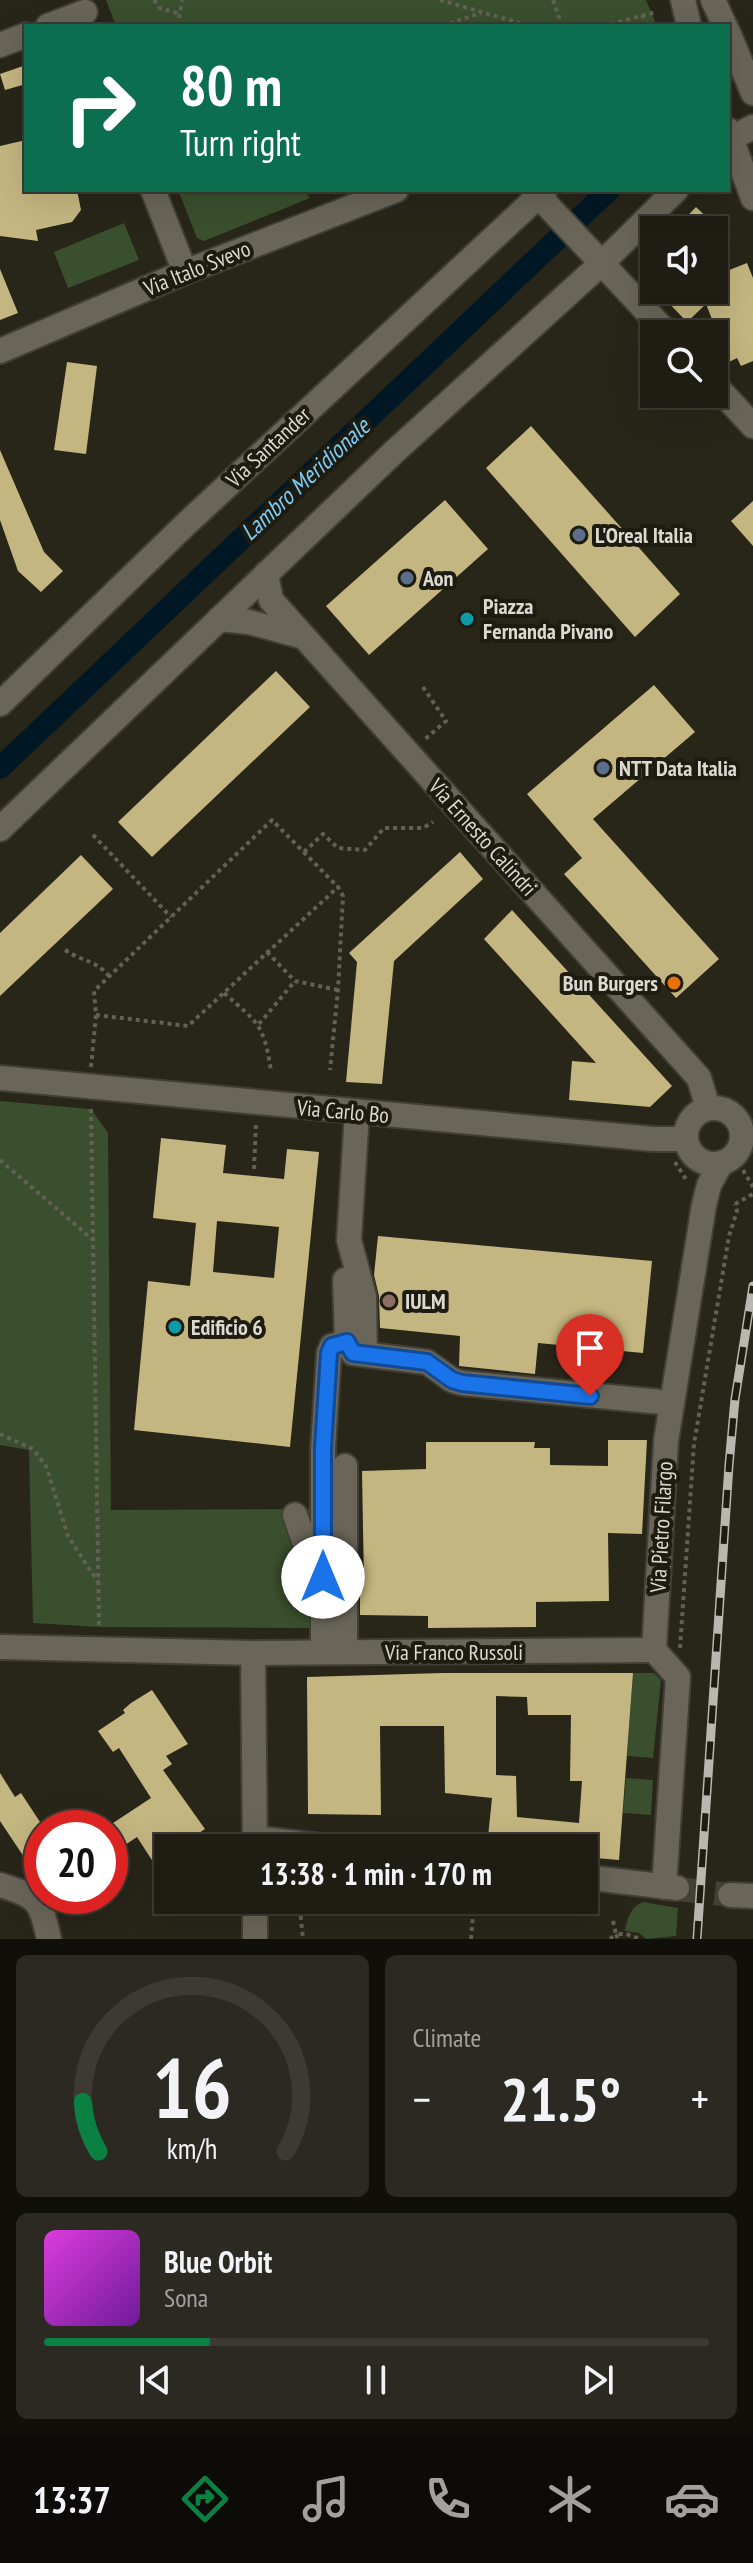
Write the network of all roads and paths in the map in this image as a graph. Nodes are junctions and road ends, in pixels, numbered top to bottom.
1 (154, 0) edge
2 (182, 0) edge
3 (440, 0) edge
4 (553, 0) edge
5 (683, 0) edge
6 (713, 0) edge
7 (483, 12) junction
8 (656, 12) dead end
9 (86, 13) edge
10 (180, 14) junction
11 (642, 15) junction
12 (54, 24) edge
13 (178, 24) edge
14 (448, 24) edge
15 (523, 24) edge
16 (561, 24) edge
17 (610, 24) edge
18 (647, 24) edge
19 (689, 24) edge
20 (728, 24) edge
21 (733, 33) edge
22 (24, 36) edge
23 (0, 45) edge
24 (753, 93) edge
25 (735, 133) edge
26 (154, 192) edge
27 (391, 192) edge
28 (674, 192) edge
29 (542, 195) edge
30 (753, 198) edge
31 (595, 256) junction
32 (185, 272) junction
33 (655, 320) edge
34 (0, 351) edge
35 (728, 399) edge
36 (753, 426) edge
37 (266, 574) junction
38 (219, 619) junction
39 (304, 637) junction
40 (423, 687) dead end
41 (0, 704) edge
42 (424, 740) dead end
43 (433, 822) dead end
44 (0, 829) edge
45 (93, 835) dead end
46 (304, 853) junction
47 (338, 887) junction
48 (171, 917) junction
49 (65, 950) dead end
50 (267, 952) junction
51 (109, 976) junction
52 (295, 981) junction
53 (338, 990) junction
54 (224, 993) junction
55 (96, 1015) junction
56 (259, 1024) junction
57 (91, 1062) dead end
58 (330, 1070) dead end
59 (271, 1071) dead end
60 (0, 1078) edge
61 (708, 1108) junction
62 (91, 1109) dead end
63 (357, 1112) junction
64 (256, 1121) dead end
65 (686, 1139) junction
66 (0, 1160) edge
67 (732, 1167) junction
68 (254, 1169) dead end
69 (753, 1187) edge
70 (753, 1194) edge
71 (92, 1240) junction
72 (345, 1280) dead end
73 (356, 1348) junction
74 (672, 1403) junction
75 (0, 1434) edge
76 (345, 1466) dead end
77 (295, 1515) dead end
78 (323, 1577) junction
79 (99, 1584) junction
80 (99, 1631) dead end
81 (0, 1647) edge
82 (654, 1650) junction
83 (334, 1652) junction
84 (253, 1653) junction
85 (678, 1677) junction
86 (255, 1834) edge
87 (598, 1879) edge
88 (0, 1885) edge
89 (255, 1914) edge
90 (300, 1914) edge
91 (473, 1914) edge
92 (613, 1921) dead end
93 (617, 1937) edge
94 (49, 1939) edge
95 (255, 1939) edge
96 (303, 1939) edge
97 (471, 1939) edge
98 (610, 1939) edge
99 (640, 1939) edge

1 - 10 path
2 - 10 path
3 - 7 path
4 - 16 path
5 - 19 street
6 - 20 street
7 - 14 path
7 - 15 path
8 - 11 path
9 - 12 street
10 - 13 path
11 - 17 path
11 - 18 path
21 - 24 street
22 - 23 street
25 - 30 street
26 - 32 street
27 - 32 street, Via Italo Svevo
28 - 31 street
29 - 31 street, Via Santander
29 - 41 street, Via Santander
31 - 33 street, Via Santander
31 - 37 street
32 - 34 street, Via Italo Svevo
35 - 36 street
37 - 38 street
37 - 39 street, Via Ernesto Calindri
38 - 39 street
38 - 44 street
39 - 61 street, Via Ernesto Calindri
40 - 42 path
43 - 46 path
45 - 48 path
46 - 47 path
46 - 48 path
47 - 50 path
47 - 53 path
48 - 51 path
49 - 51 path
50 - 52 path
50 - 54 path
51 - 55 path
52 - 53 path
52 - 56 path
53 - 58 path
54 - 55 path
54 - 56 path
55 - 57 path
56 - 59 path
60 - 63 street, Via Carlo Bo
61 - 65 street
61 - 67 street
62 - 71 path
63 - 65 street, Via Carlo Bo
63 - 73 street
64 - 68 path
65 - 67 street
66 - 71 path
67 - 69 path
67 - 74 street, Via Pietro Filargo
70 - 85 path
71 - 79 path
72 - 73 street
73 - 74 street
73 - 78 street
74 - 82 street, Via Pietro Filargo
75 - 79 path
76 - 83 street
77 - 78 street
78 - 83 street
79 - 80 path
81 - 84 street, Via Franco Russoli
82 - 83 street, Via Franco Russoli
82 - 85 street
83 - 84 street, Via Franco Russoli
84 - 86 street
85 - 87 street
88 - 94 street
89 - 95 street
90 - 96 path
91 - 97 path
92 - 93 path
93 - 98 path
93 - 99 path

